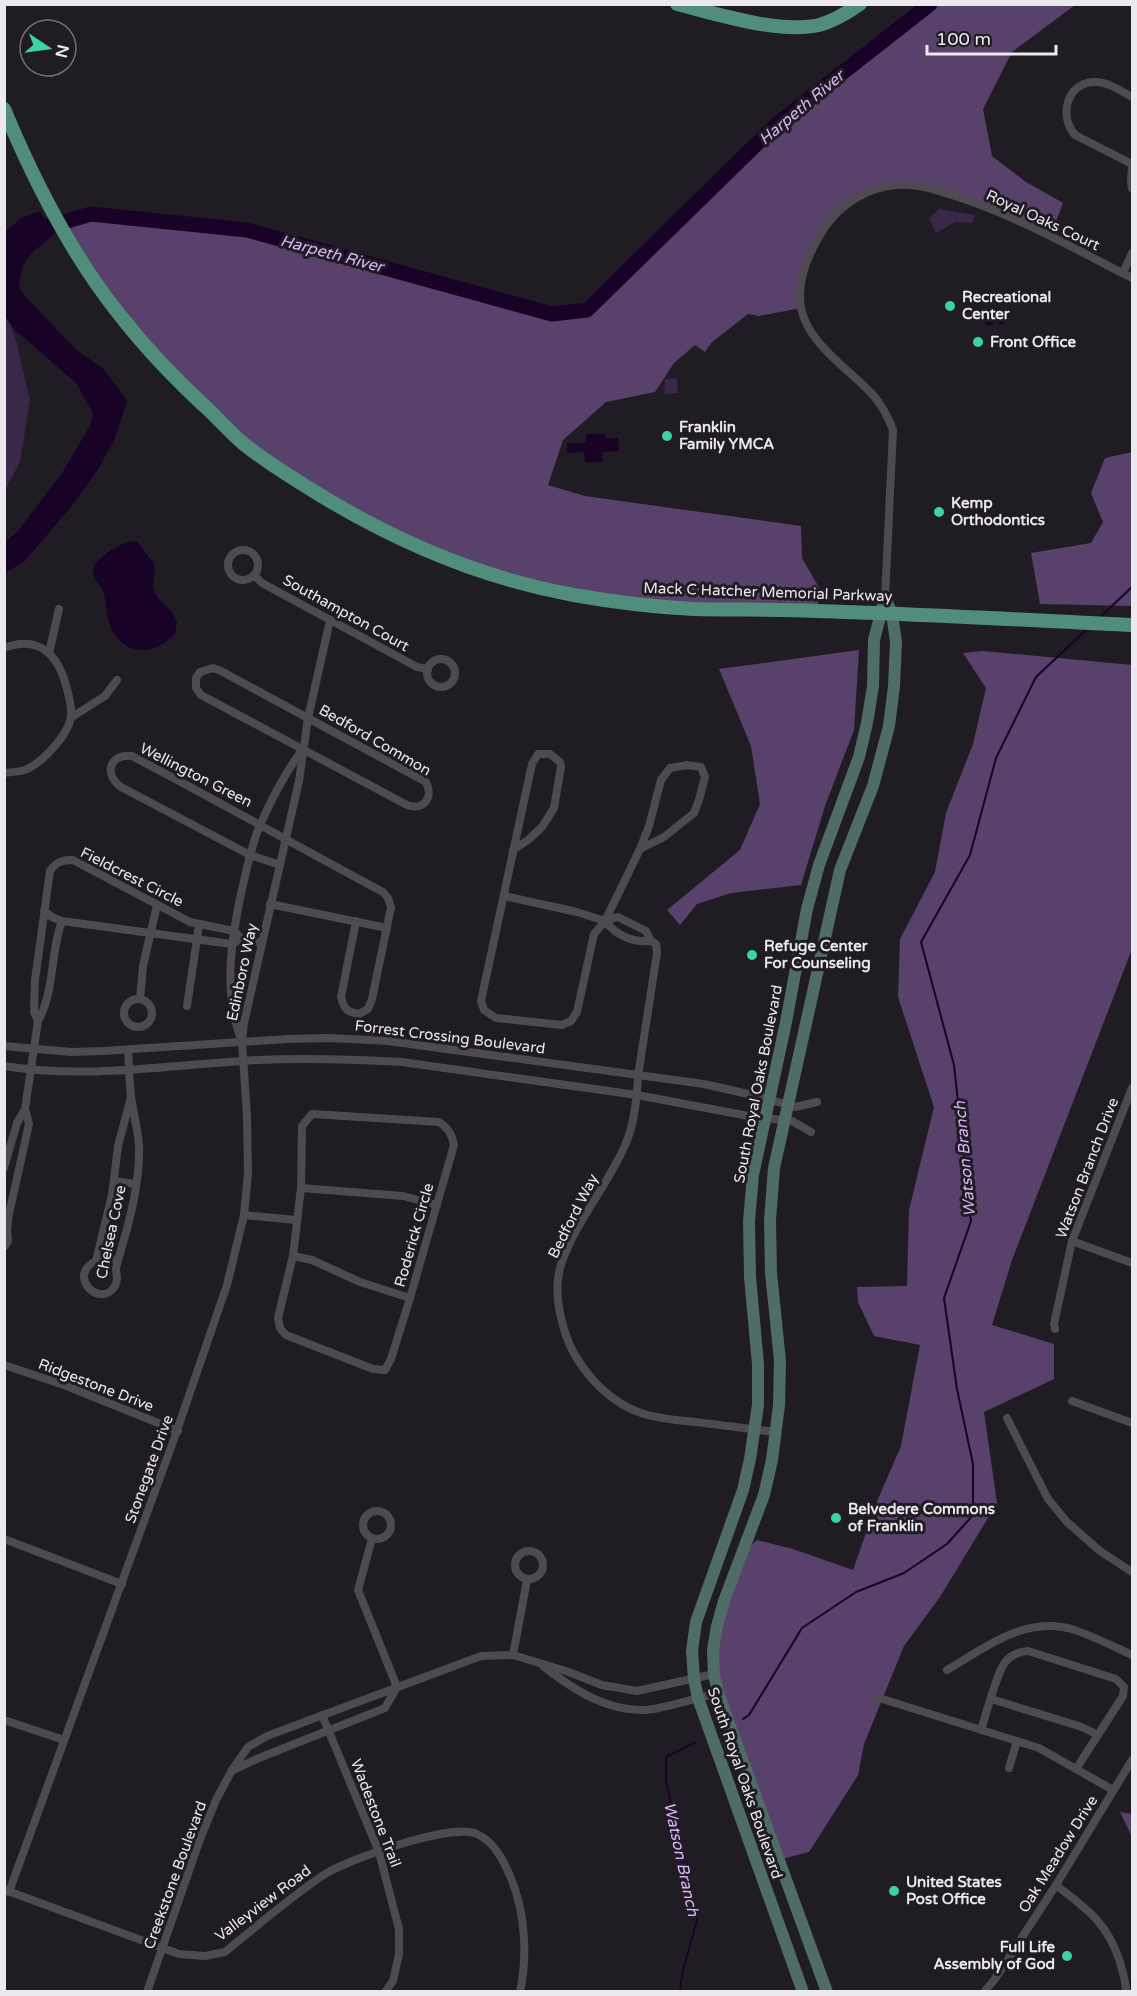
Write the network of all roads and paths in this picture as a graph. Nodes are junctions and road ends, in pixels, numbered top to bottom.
1 (677, 4) edge
2 (860, 4) edge
3 (1132, 97) edge
4 (4, 109) edge
5 (1132, 165) edge
6 (1132, 188) edge
7 (1132, 253) edge
8 (1123, 273) junction
9 (1132, 278) edge
10 (254, 575) dead end
11 (885, 598) joint
12 (59, 609) dead end
13 (886, 614) junction
14 (330, 620) junction
15 (1132, 625) edge
16 (4, 648) edge
17 (49, 653) junction
18 (428, 669) dead end
19 (117, 680) dead end
20 (72, 717) junction
21 (308, 718) junction
22 (302, 750) junction
23 (4, 773) edge
24 (260, 824) junction
25 (286, 840) junction
26 (640, 849) junction
27 (513, 850) junction
28 (250, 855) junction
29 (280, 865) junction
30 (504, 896) junction
31 (270, 904) junction
32 (157, 905) junction
33 (44, 910) junction
34 (62, 921) junction
35 (356, 921) junction
36 (605, 921) junction
37 (199, 925) junction
38 (387, 928) junction
39 (234, 931) junction
40 (150, 934) junction
41 (242, 939) junction
42 (197, 940) junction
43 (651, 941) junction
44 (261, 943) junction
45 (232, 944) junction
46 (140, 999) dead end
47 (187, 1006) dead end
48 (38, 1021) junction
49 (242, 1041) junction
50 (4, 1046) edge
51 (34, 1049) junction
52 (128, 1050) junction
53 (244, 1061) junction
54 (4, 1066) edge
55 (31, 1069) junction
56 (130, 1070) junction
57 (638, 1076) junction
58 (1132, 1088) edge
59 (637, 1095) junction
60 (131, 1097) junction
61 (769, 1099) junction
62 (817, 1102) dead end
63 (788, 1105) junction
64 (25, 1109) junction
65 (765, 1119) junction
66 (784, 1120) junction
67 (811, 1132) dead end
68 (4, 1168) edge
69 (114, 1181) junction
70 (135, 1184) junction
71 (301, 1188) junction
72 (437, 1205) junction
73 (244, 1215) junction
74 (296, 1220) junction
75 (6, 1222) edge
76 (1072, 1241) junction
77 (4, 1247) edge
78 (98, 1256) junction
79 (293, 1256) junction
80 (118, 1261) junction
81 (1132, 1263) edge
82 (410, 1298) junction
83 (1055, 1329) dead end
84 (4, 1365) edge
85 (1072, 1401) dead end
86 (1007, 1418) dead end
87 (1132, 1423) edge
88 (755, 1429) junction
89 (177, 1431) junction
90 (776, 1432) junction
91 (4, 1539) edge
92 (372, 1539) dead end
93 (1132, 1572) edge
94 (527, 1580) dead end
95 (122, 1584) junction
96 (513, 1655) junction
97 (1132, 1655) edge
98 (538, 1662) junction
99 (947, 1670) dead end
100 (714, 1674) junction
101 (694, 1679) junction
102 (397, 1687) junction
103 (718, 1693) junction
104 (698, 1698) junction
105 (876, 1698) dead end
106 (991, 1699) junction
107 (322, 1715) junction
108 (4, 1720) edge
109 (328, 1729) junction
110 (981, 1730) junction
111 (1098, 1735) junction
112 (64, 1740) junction
113 (1017, 1741) junction
114 (1132, 1760) edge
115 (1009, 1768) dead end
116 (1076, 1769) junction
117 (232, 1770) junction
118 (1113, 1790) junction
119 (379, 1852) junction
120 (1056, 1886) junction
121 (7, 1891) edge
122 (163, 1948) junction
123 (147, 1992) edge
124 (385, 1992) edge
125 (520, 1992) edge
126 (803, 1992) edge
127 (826, 1992) edge
128 (984, 1992) edge
129 (1126, 1992) edge

1 - 2 main road
3 - 5 street
4 - 13 main road, Mack C Hatcher Memorial Parkway
5 - 6 street
7 - 8 street
8 - 9 street, Royal Oaks Court
8 - 11 street, Royal Oaks Court
10 - 14 street, Southampton Court
11 - 13 main road, South Royal Oaks Boulevard
12 - 17 street
13 - 15 main road, Mack C Hatcher Memorial Parkway
13 - 61 main road, South Royal Oaks Boulevard
13 - 63 main road, South Royal Oaks Boulevard
14 - 18 street, Southampton Court
14 - 21 street, Edinboro Way
16 - 17 street
17 - 20 street
19 - 20 street
20 - 23 street
21 - 22 street, Edinboro Way
21 - 22 street, Bedford Common
21 - 22 street, Bedford Common
22 - 24 street, Edinboro Way
22 - 25 street, Edinboro Way
24 - 25 street, Wellington Green
24 - 28 street, Edinboro Way
24 - 28 street, Wellington Green
25 - 29 street, Edinboro Way
25 - 38 street, Wellington Green
26 - 26 street
26 - 36 street
27 - 27 street
27 - 30 street
28 - 29 street, Wellington Green
28 - 39 street, Edinboro Way
29 - 31 street, Edinboro Way
30 - 36 street
30 - 36 street
31 - 35 street
31 - 44 street, Edinboro Way
32 - 33 street, Fieldcrest Circle
32 - 37 street, Fieldcrest Circle
32 - 40 street
33 - 34 street
33 - 48 street, Fieldcrest Circle
34 - 40 street
34 - 48 street, Fieldcrest Circle
35 - 38 street
35 - 38 street, Wellington Green
36 - 43 street
36 - 43 street
37 - 39 street, Fieldcrest Circle
37 - 42 street
39 - 41 street
39 - 45 street, Edinboro Way
40 - 42 street
40 - 46 street
41 - 44 street
41 - 45 street
42 - 45 street
42 - 47 street
43 - 57 street, Bedford Way
44 - 49 street, Edinboro Way
45 - 49 street, Edinboro Way
48 - 51 street, Fieldcrest Circle
49 - 52 street, Forrest Crossing Boulevard
49 - 53 street, Stonegate Drive
49 - 57 street, Forrest Crossing Boulevard
50 - 51 street, Forrest Crossing Boulevard
51 - 52 street, Forrest Crossing Boulevard
51 - 55 street, Fieldcrest Circle
52 - 56 street, Chelsea Cove
53 - 56 street, Forrest Crossing Boulevard
53 - 59 street, Forrest Crossing Boulevard
53 - 73 street, Stonegate Drive
54 - 55 street, Forrest Crossing Boulevard
55 - 56 street, Forrest Crossing Boulevard
55 - 64 street, Fieldcrest Circle
56 - 60 street, Chelsea Cove
57 - 59 street, Bedford Way
57 - 61 street, Forrest Crossing Boulevard
58 - 76 street, Watson Branch Drive
59 - 65 street, Forrest Crossing Boulevard
59 - 88 street, Bedford Way
60 - 69 street, Chelsea Cove
60 - 70 street, Chelsea Cove
61 - 63 street, Forrest Crossing Boulevard
61 - 65 main road, South Royal Oaks Boulevard
62 - 63 street, Forrest Crossing Boulevard
63 - 66 main road, South Royal Oaks Boulevard
64 - 68 street
64 - 75 street
65 - 66 street, Forrest Crossing Boulevard
65 - 88 main road, South Royal Oaks Boulevard
66 - 67 street, Forrest Crossing Boulevard
66 - 90 main road, South Royal Oaks Boulevard
69 - 70 street
69 - 78 street, Chelsea Cove
70 - 80 street, Chelsea Cove
71 - 72 street
71 - 72 street, Roderick Circle
71 - 74 street, Roderick Circle
72 - 82 street, Roderick Circle
73 - 74 street
73 - 89 street, Stonegate Drive
74 - 79 street, Roderick Circle
75 - 77 street
76 - 81 street
76 - 83 street, Watson Branch Drive
78 - 80 street
78 - 80 street, Chelsea Cove
79 - 82 street
79 - 82 street, Roderick Circle
84 - 89 street, Ridgestone Drive
85 - 87 street
86 - 93 street
88 - 90 street, Bedford Way
88 - 101 main road, South Royal Oaks Boulevard
89 - 95 street, Stonegate Drive
90 - 100 main road, South Royal Oaks Boulevard
91 - 95 street
92 - 102 street
94 - 96 street
95 - 112 street, Stonegate Drive
96 - 98 street, Creekstone Boulevard
96 - 102 street, Creekstone Boulevard
97 - 99 street
98 - 101 street, Creekstone Boulevard
98 - 104 street, Creekstone Boulevard
100 - 101 street, Creekstone Boulevard
100 - 103 main road, South Royal Oaks Boulevard
101 - 104 main road, South Royal Oaks Boulevard
102 - 107 street, Creekstone Boulevard
102 - 109 street
103 - 104 street, Creekstone Boulevard
103 - 127 main road, South Royal Oaks Boulevard
104 - 126 main road, South Royal Oaks Boulevard
105 - 110 street
106 - 110 street
106 - 111 street
106 - 111 street
107 - 109 street, Wadestone Trail
107 - 117 street, Creekstone Boulevard
108 - 112 street
109 - 117 street
109 - 119 street, Wadestone Trail
110 - 113 street
111 - 116 street
112 - 121 street, Stonegate Drive
113 - 115 street
113 - 116 street
114 - 118 street, Oak Meadow Drive
116 - 118 street
117 - 122 street, Creekstone Boulevard
118 - 120 street, Oak Meadow Drive
119 - 122 street, Valleyview Road
119 - 124 street, Wadestone Trail
119 - 125 street, Valleyview Road
120 - 128 street, Oak Meadow Drive
120 - 129 street
121 - 122 street, Valleyview Road
122 - 123 street, Creekstone Boulevard

